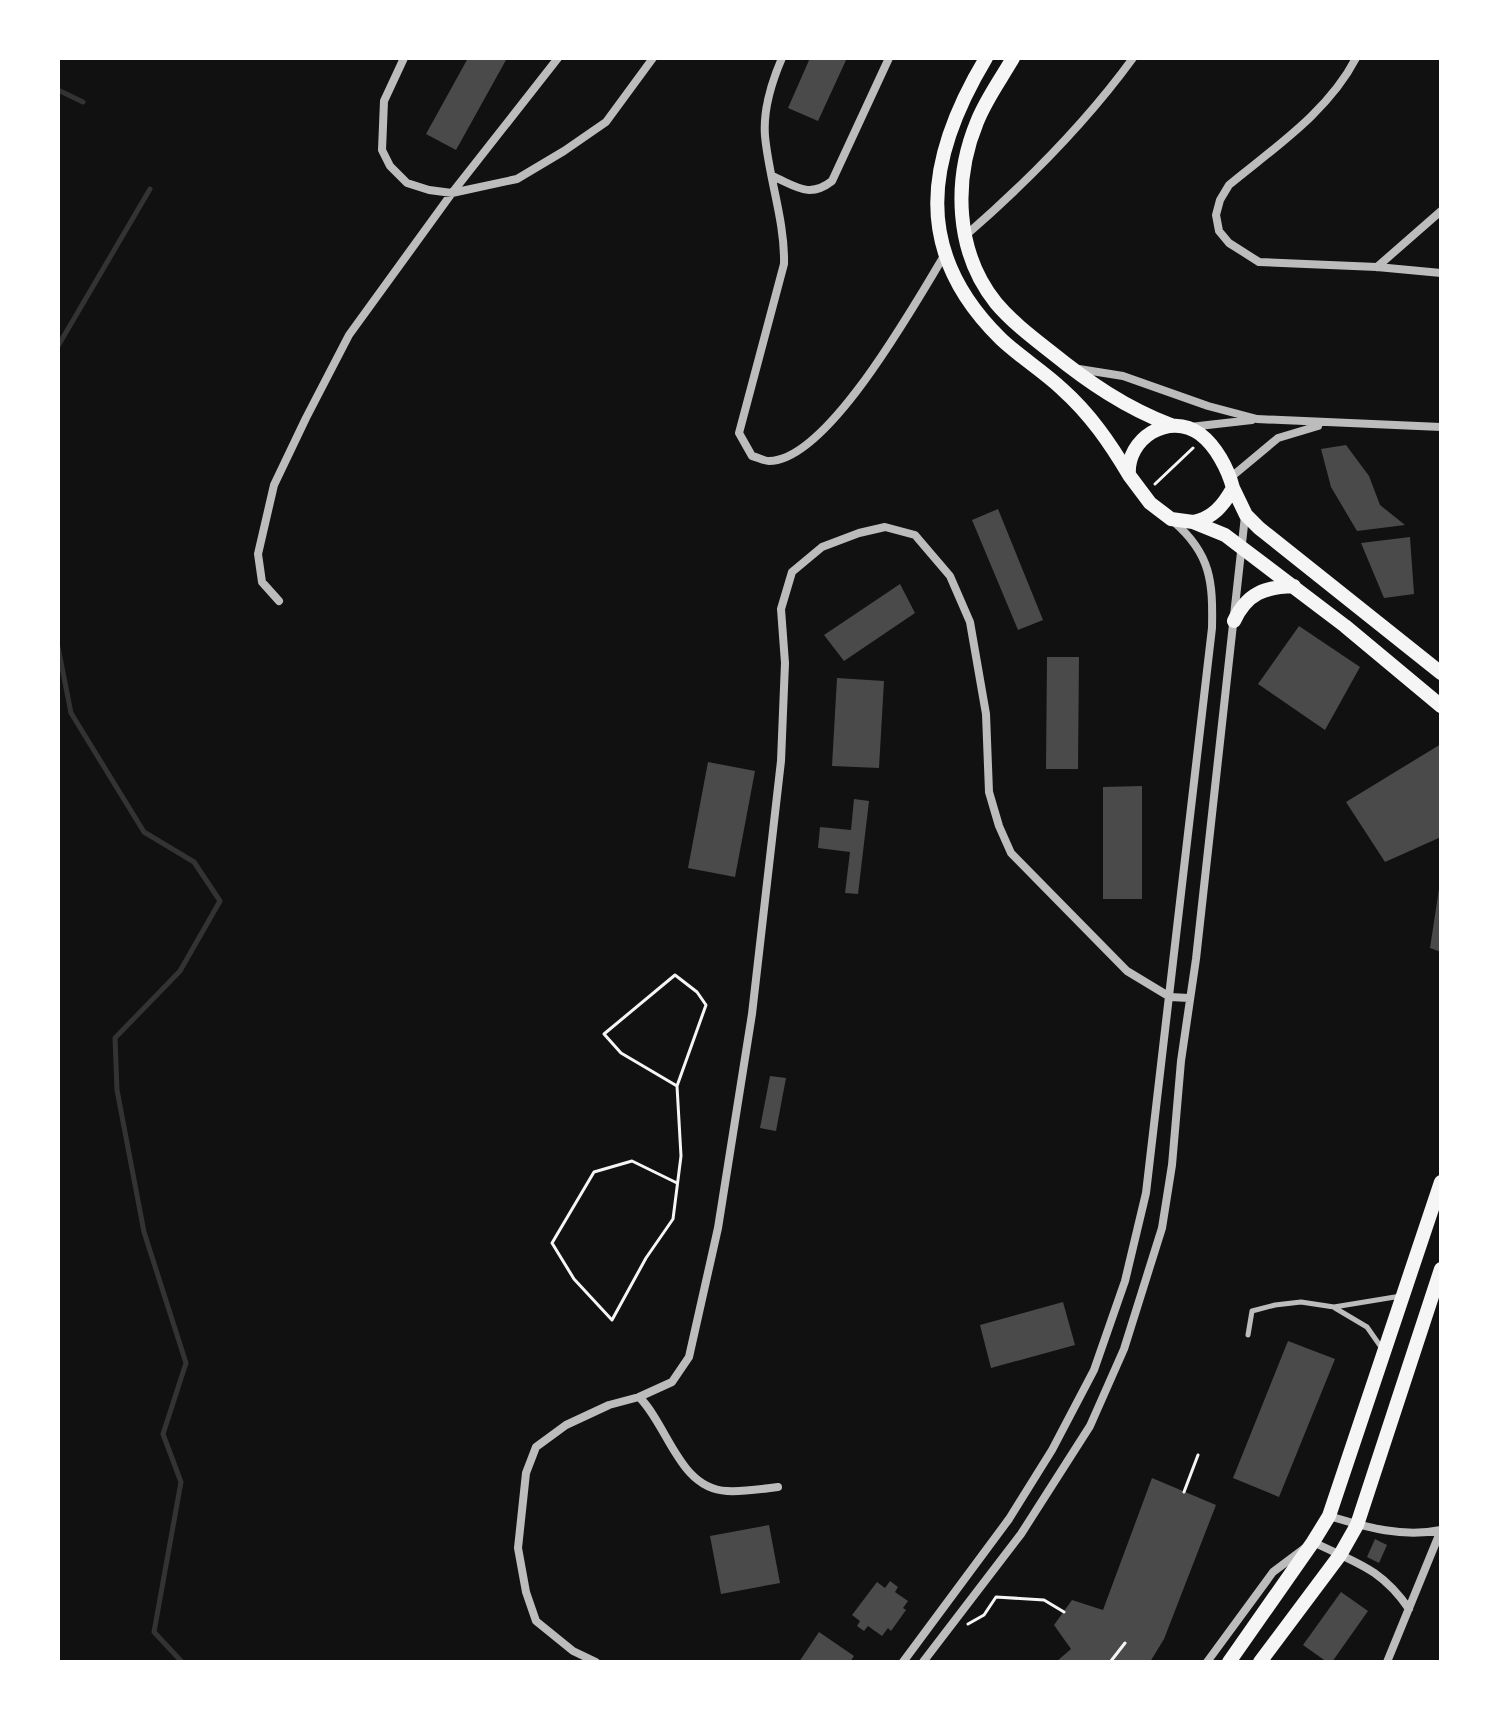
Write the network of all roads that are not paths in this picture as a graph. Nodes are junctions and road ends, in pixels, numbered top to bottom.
1 (404, 58) edge
2 (558, 58) edge
3 (653, 58) edge
4 (782, 58) edge
5 (889, 58) edge
6 (986, 58) edge
7 (1013, 58) edge
8 (1133, 58) edge
9 (1356, 58) edge
10 (772, 176) junction
11 (452, 193) junction
12 (1441, 211) edge
13 (965, 236) junction
14 (944, 256) junction
15 (1377, 267) junction
16 (1441, 273) edge
17 (1070, 368) junction
18 (1257, 419) junction
19 (1331, 423) junction
20 (1180, 426) junction
21 (1441, 427) edge
22 (1129, 475) junction
23 (1232, 483) junction
24 (1246, 515) junction
25 (1171, 519) junction
26 (1193, 522) junction
27 (1242, 548) junction
28 (1294, 586) junction
29 (279, 601) dead end
30 (1234, 621) junction
31 (1441, 673) edge
32 (1441, 706) edge
33 (1170, 997) junction
34 (1189, 998) junction
35 (1441, 1182) edge
36 (1441, 1269) edge
37 (1401, 1296) junction
38 (1334, 1307) junction
39 (1248, 1335) dead end
40 (1383, 1351) junction
41 (639, 1397) junction
42 (778, 1487) dead end
43 (1329, 1516) junction
44 (1357, 1525) junction
45 (1441, 1530) edge
46 (1313, 1542) junction
47 (1340, 1555) junction
48 (1409, 1609) junction
49 (596, 1662) edge
50 (903, 1662) edge
51 (923, 1662) edge
52 (1207, 1662) edge
53 (1229, 1662) edge
54 (1260, 1662) edge
55 (1387, 1662) edge

1 - 11 street
2 - 11 street
3 - 11 street
4 - 10 street
5 - 10 street
6 - 14 main road
7 - 13 main road
8 - 13 street
9 - 15 street
10 - 14 street
11 - 29 street
12 - 15 street
13 - 17 main road
14 - 22 main road
15 - 16 street
17 - 18 street
17 - 20 main road
18 - 19 street
18 - 20 street
19 - 21 street
19 - 23 street
20 - 22 main road
20 - 23 main road
22 - 25 main road
23 - 24 main road
23 - 26 main road
24 - 27 street
24 - 31 main road
25 - 26 main road
25 - 33 street
26 - 27 main road
27 - 28 main road
27 - 30 street
28 - 30 main road
28 - 32 main road
30 - 34 street
33 - 34 street
33 - 41 street
33 - 50 street
34 - 51 street
35 - 37 main road
36 - 44 main road
37 - 38 lane
37 - 40 main road
38 - 39 lane
38 - 40 lane
40 - 43 main road
41 - 42 street
41 - 49 street
43 - 44 street
43 - 46 main road
44 - 45 street
44 - 47 main road
45 - 48 street
46 - 47 street
46 - 52 street
46 - 53 main road
47 - 48 street
47 - 54 main road
48 - 55 street

